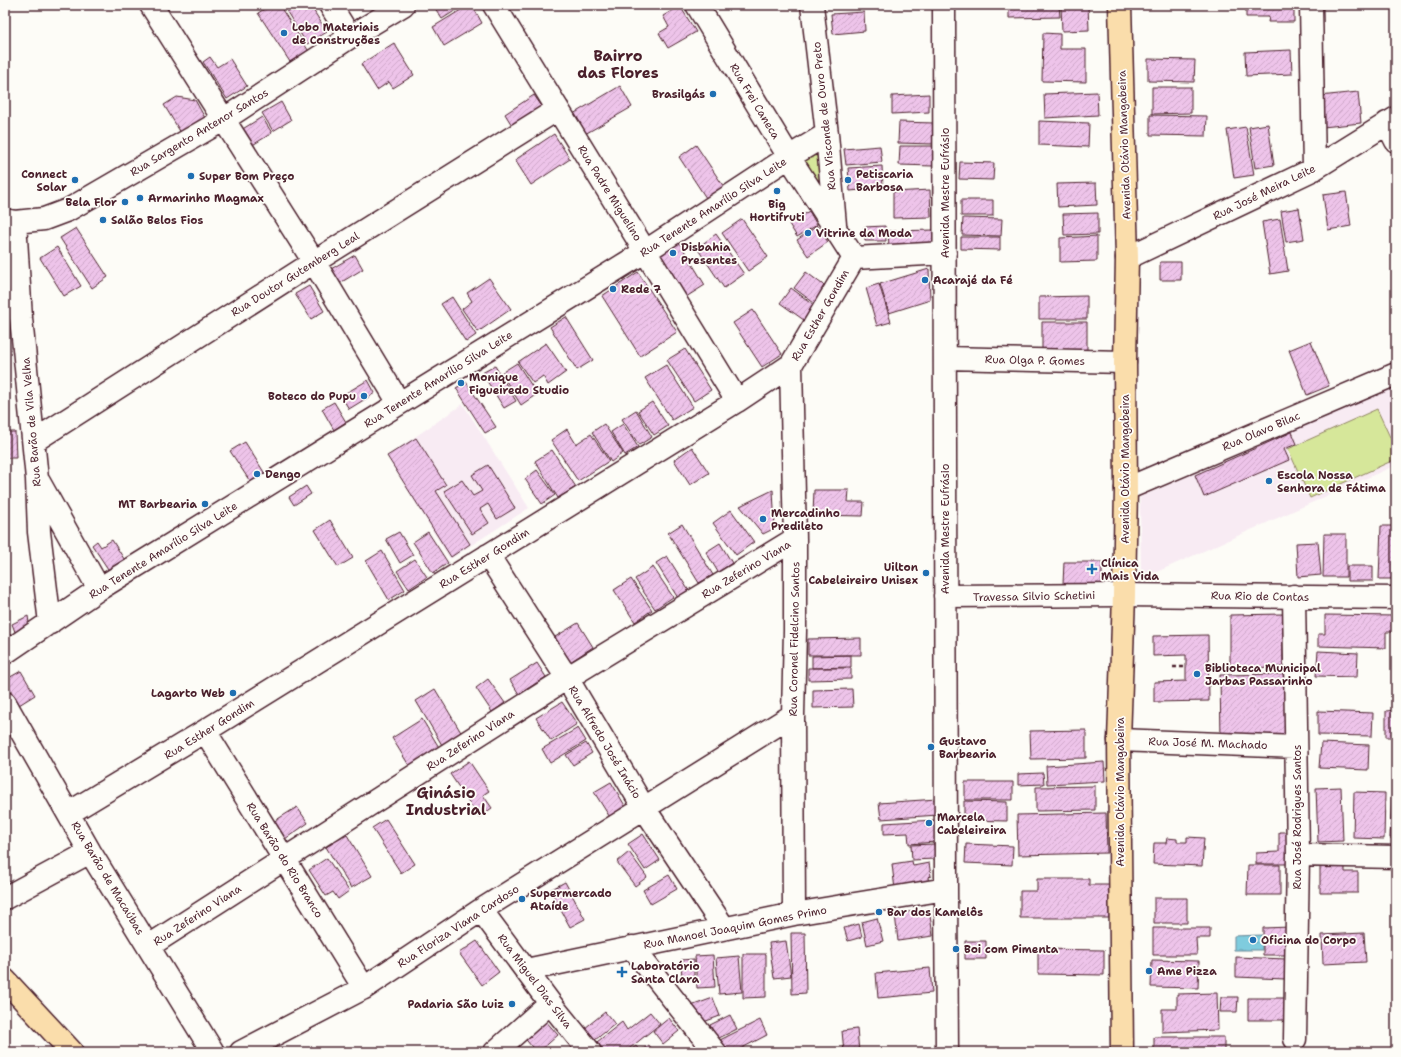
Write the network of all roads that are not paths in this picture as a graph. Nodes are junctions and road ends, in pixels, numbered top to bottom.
1 (151, 5) edge
2 (330, 5) edge
3 (403, 5) edge
4 (494, 5) edge
5 (697, 5) edge
6 (812, 5) edge
7 (944, 5) edge
8 (1120, 5) edge
9 (1311, 5) edge
10 (350, 37) junction
11 (558, 109) junction
12 (223, 120) junction
13 (1393, 127) edge
14 (827, 134) junction
15 (789, 157) junction
16 (1314, 169) junction
17 (10, 221) edge
18 (835, 226) junction
19 (646, 251) junction
20 (945, 253) junction
21 (854, 258) junction
22 (1127, 258) junction
23 (314, 262) junction
24 (945, 358) junction
25 (1125, 362) junction
26 (791, 365) junction
27 (1396, 374) edge
28 (737, 401) junction
29 (399, 403) junction
30 (34, 441) junction
31 (37, 479) junction
32 (1126, 489) junction
33 (795, 539) junction
34 (488, 555) junction
35 (99, 589) junction
36 (1124, 595) junction
37 (945, 596) junction
38 (1294, 596) junction
39 (1396, 598) edge
40 (50, 623) junction
41 (5, 653) edge
42 (567, 678) junction
43 (5, 703) edge
44 (793, 716) junction
45 (205, 731) junction
46 (1119, 740) junction
47 (1296, 747) junction
48 (644, 808) junction
49 (69, 813) junction
50 (90, 852) junction
51 (1298, 855) junction
52 (1396, 857) edge
53 (284, 860) junction
54 (946, 889) junction
55 (5, 898) edge
56 (481, 910) junction
57 (794, 914) junction
58 (724, 928) junction
59 (149, 946) junction
60 (632, 947) junction
61 (526, 970) junction
62 (5, 980) edge
63 (364, 988) junction
64 (550, 1003) junction
65 (1295, 1039) dead end
66 (72, 1052) edge
67 (213, 1052) edge
68 (241, 1052) edge
69 (495, 1052) edge
70 (590, 1052) edge
71 (715, 1052) edge
72 (947, 1052) edge
73 (1122, 1052) edge

1 - 12 street
2 - 10 street
3 - 10 street, Rua Sargento Antenor Santos
4 - 11 street, Rua Padre Miguelino
5 - 15 street, Rua Frei Caneca
6 - 14 street, Rua Visconde de Ouro Preto
7 - 20 street, Avenida Mestre Eufrásio
8 - 22 main road, Avenida Otávio Mangabeira
9 - 16 street
10 - 12 street, Rua Sargento Antenor Santos
11 - 19 street, Rua Padre Miguelino
11 - 23 street, Rua Doutor Gutemberg Leal
12 - 17 street, Rua Sargento Antenor Santos
12 - 23 street
13 - 16 street, Rua José Meira Leite
14 - 15 street, Rua Tenente Amarílio Silva Leite
14 - 18 street, Rua Visconde de Ouro Preto
15 - 18 street, Rua Frei Caneca
15 - 19 street, Rua Tenente Amarílio Silva Leite
16 - 22 street, Rua José Meira Leite
17 - 30 street, Rua Barão de Vila Velha
18 - 21 street, Rua Frei Caneca
19 - 28 street, Rua Padre Miguelino
19 - 29 street, Rua Tenente Amarílio Silva Leite
20 - 21 street
20 - 24 street, Avenida Mestre Eufrásio
21 - 26 street, Rua Esther Gondim
22 - 25 main road, Avenida Otávio Mangabeira
23 - 29 street
23 - 30 street, Rua Doutor Gutemberg Leal
24 - 25 street, Rua Olga P. Gomes
24 - 37 street, Avenida Mestre Eufrásio
25 - 32 main road, Avenida Otávio Mangabeira
26 - 28 street, Rua Esther Gondim
26 - 33 street, Rua Coronel Fidelcino Santos
27 - 32 street, Rua Olavo Bilac
28 - 34 street, Rua Esther Gondim
29 - 35 street, Rua Tenente Amarílio Silva Leite
30 - 31 street, Rua Barão de Vila Velha
31 - 35 street
31 - 40 street, Rua Barão de Vila Velha
32 - 36 main road, Avenida Otávio Mangabeira
33 - 42 street, Rua Zeferino Viana
33 - 44 street, Rua Coronel Fidelcino Santos
34 - 42 street, Rua Alfredo José Inácio
34 - 45 street, Rua Esther Gondim
35 - 40 street, Rua Tenente Amarílio Silva Leite
36 - 37 street, Travessa Silvio Schetini
36 - 38 street, Rua Rio de Contas
36 - 46 main road, Avenida Otávio Mangabeira
37 - 54 street, Avenida Mestre Eufrásio
38 - 39 street, Rua Rio de Contas
38 - 47 street, Rua José Rodrigues Santos
40 - 41 street, Rua Tenente Amarílio Silva Leite
42 - 48 street, Rua Alfredo José Inácio
42 - 53 street, Rua Zeferino Viana
43 - 49 street, Rua Barão de Macaúbas
44 - 48 street, Rua Floriza Viana Cardoso
44 - 57 street, Rua Coronel Fidelcino Santos
45 - 49 street, Rua Esther Gondim
45 - 53 street, Rua Barão do Rio Branco
46 - 47 street, Rua José M. Machado
46 - 73 main road, Avenida Otávio Mangabeira
47 - 51 street, Rua José Rodrigues Santos
48 - 56 street, Rua Floriza Viana Cardoso
48 - 58 street, Rua Alfredo José Inácio
49 - 50 street, Rua Barão de Macaúbas
50 - 55 street
50 - 59 street, Rua Barão de Macaúbas
51 - 52 street
51 - 65 street, Rua José Rodrigues Santos
53 - 59 street, Rua Zeferino Viana
53 - 63 street, Rua Barão do Rio Branco
54 - 57 street, Rua Manoel Joaquim Gomes Primo
54 - 72 street, Avenida Mestre Eufrásio
56 - 61 street, Rua Miguel Dias Silva
56 - 63 street, Rua Floriza Viana Cardoso
57 - 58 street, Rua Manoel Joaquim Gomes Primo
58 - 60 street, Rua Manoel Joaquim Gomes Primo
59 - 67 street, Rua Barão de Macaúbas
60 - 61 street, Rua Manoel Joaquim Gomes Primo
60 - 71 street
61 - 64 street, Rua Miguel Dias Silva
62 - 66 main road
63 - 68 street, Rua Floriza Viana Cardoso
64 - 69 street
64 - 70 street, Rua Miguel Dias Silva

